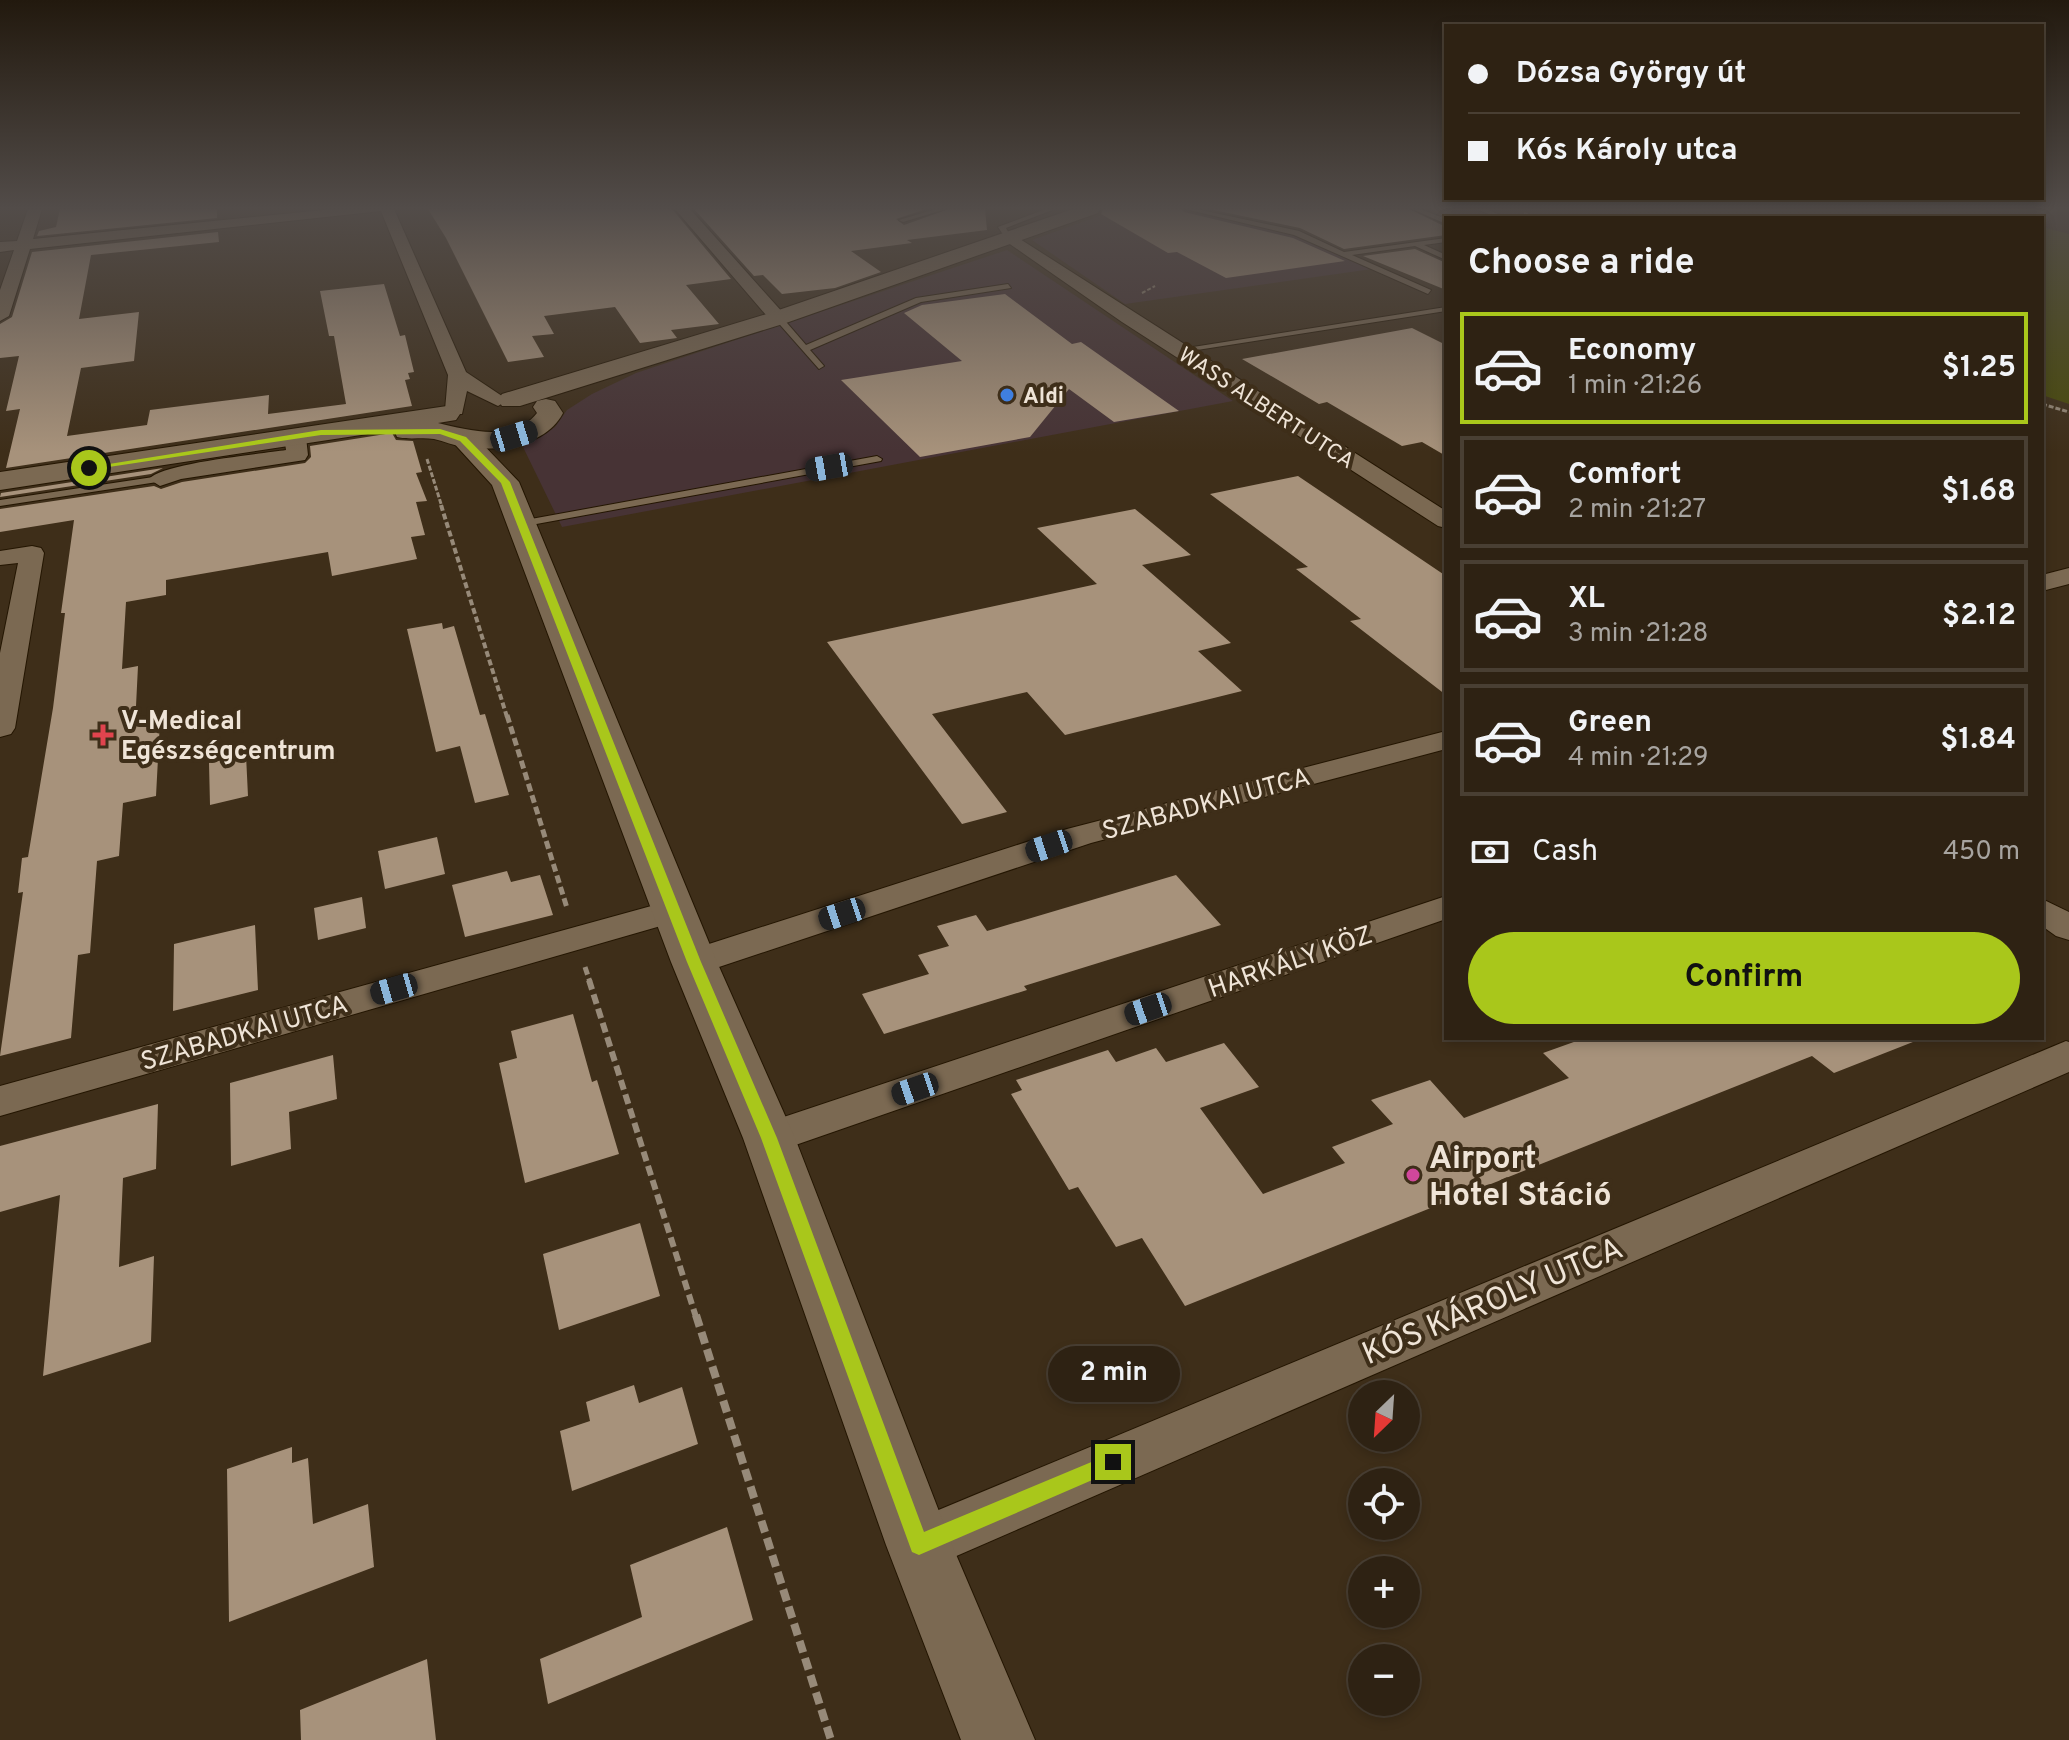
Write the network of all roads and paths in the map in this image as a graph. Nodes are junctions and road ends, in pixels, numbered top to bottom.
1 (9, 290) edge
2 (422, 290) edge
3 (754, 290) edge
4 (857, 290) edge
5 (981, 290) edge
6 (1089, 290) edge
7 (1424, 290) edge
8 (1428, 292) dead end
9 (1444, 309) edge
10 (0, 316) edge
11 (778, 318) junction
12 (804, 349) junction
13 (1178, 350) junction
14 (819, 366) dead end
15 (615, 370) junction
16 (458, 375) junction
17 (504, 400) junction
18 (2044, 405) edge
19 (546, 407) junction
20 (2069, 412) edge
21 (451, 424) junction
22 (401, 431) junction
23 (308, 435) junction
24 (514, 436) junction
25 (877, 459) dead end
26 (160, 479) joint
27 (0, 481) edge
28 (0, 503) edge
29 (513, 503) junction
30 (1444, 520) edge
31 (0, 558) edge
32 (2069, 576) edge
33 (2044, 582) edge
34 (0, 728) edge
35 (1444, 741) edge
36 (1444, 908) edge
37 (673, 911) junction
38 (2044, 911) edge
39 (2069, 928) edge
40 (576, 938) junction
41 (694, 962) junction
42 (2067, 1056) edge
43 (0, 1101) edge
44 (769, 1138) junction
45 (919, 1545) junction
46 (831, 1740) edge
47 (998, 1740) edge

1 - 10 street
2 - 16 street
3 - 11 street
4 - 11 main road
5 - 12 lane
6 - 13 street, WASS ALBERT UTCA
7 - 8 lane
9 - 13 lane
11 - 12 lane
11 - 15 main road
12 - 14 lane
13 - 30 street, WASS ALBERT UTCA
15 - 17 main road
15 - 19 main road
16 - 17 street
16 - 21 street
17 - 19 main road
17 - 21 main road
18 - 20 path
19 - 24 main road
21 - 22 main road
21 - 23 main road
21 - 24 main road
21 - 29 street
22 - 23 main road
22 - 40 path
23 - 26 street
23 - 27 main road
24 - 29 street
25 - 29 lane
26 - 28 lane
29 - 37 street
31 - 34 street
32 - 33 street
35 - 41 street, SZABADKAI UTCA
36 - 44 street, HARKÁLY KÖZ
37 - 40 street, SZABADKAI UTCA
37 - 41 street
38 - 39 street
40 - 43 street, SZABADKAI UTCA
40 - 46 path
41 - 44 street
42 - 45 street, KÓS KÁROLY UTCA
44 - 45 street
45 - 47 street

